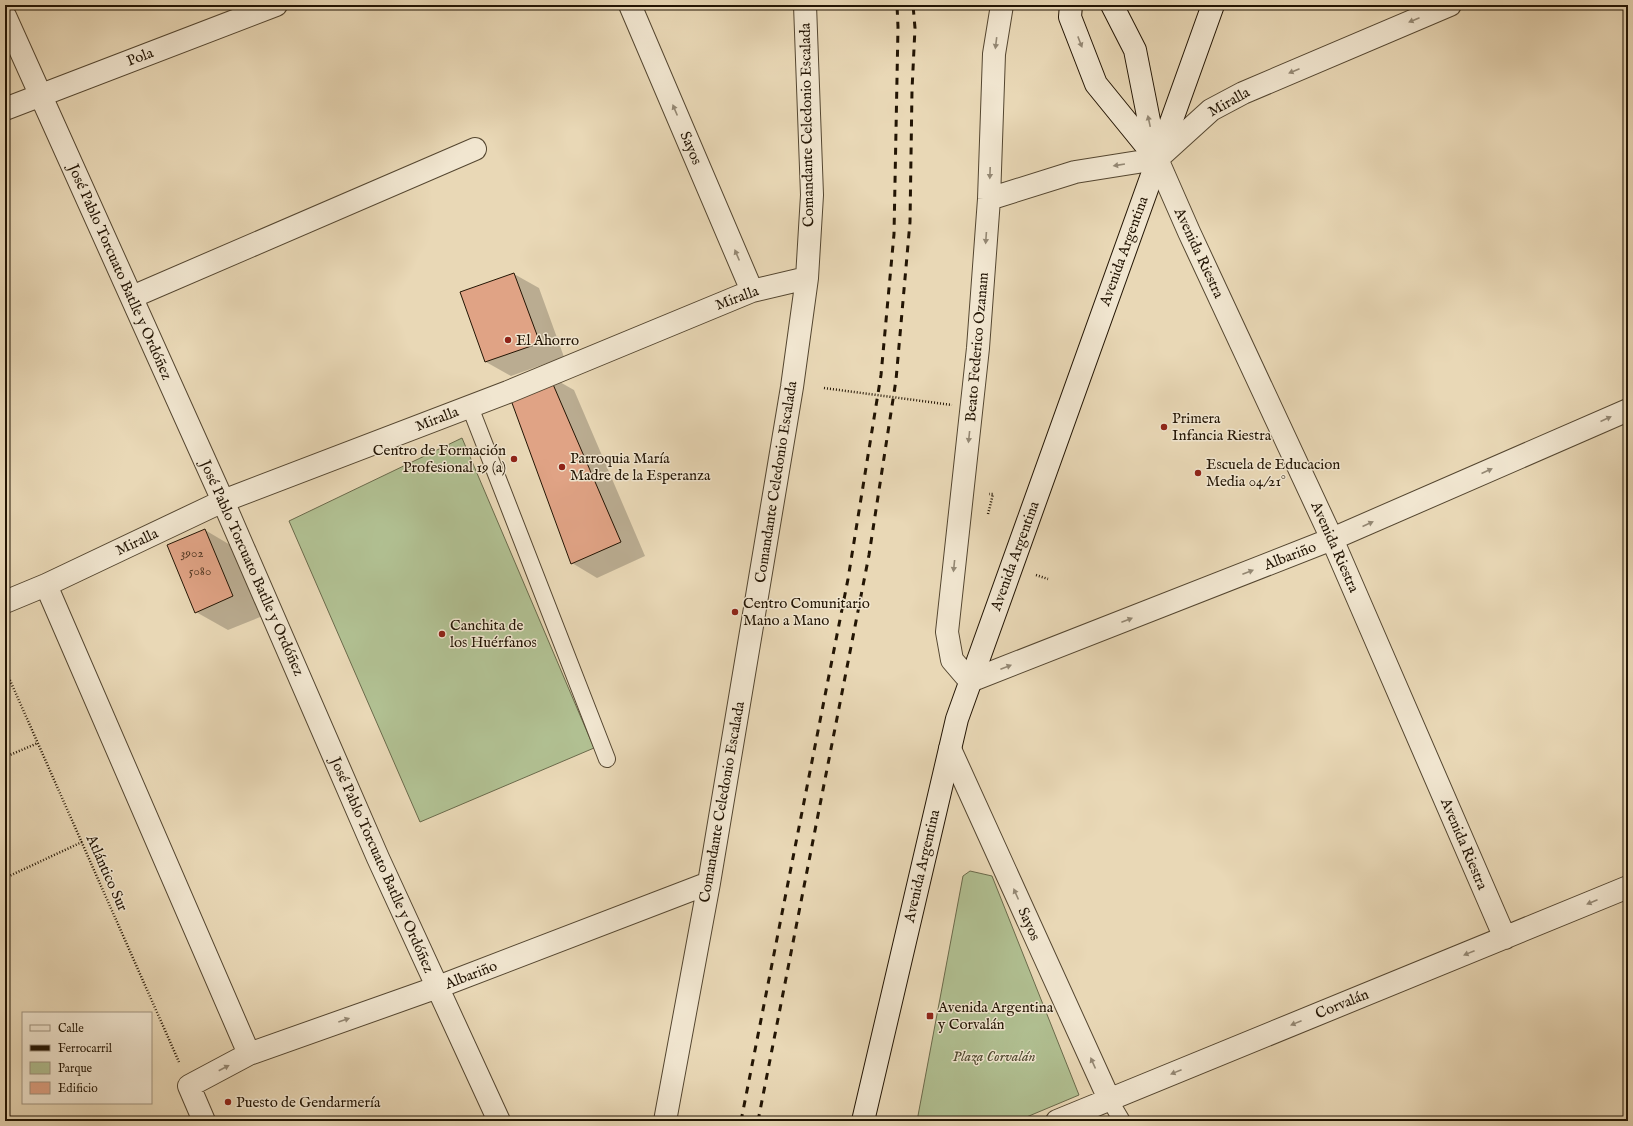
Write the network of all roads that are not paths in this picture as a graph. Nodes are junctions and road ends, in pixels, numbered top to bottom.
1 (276, 5) edge
2 (630, 5) edge
3 (805, 5) edge
4 (1002, 5) edge
5 (1071, 5) edge
6 (1112, 5) edge
7 (1213, 5) edge
8 (1450, 5) edge
9 (5, 16) edge
10 (41, 95) junction
11 (5, 110) edge
12 (475, 149) dead end
13 (1157, 159) junction
14 (989, 199) junction
15 (807, 278) junction
16 (752, 291) junction
17 (132, 297) junction
18 (470, 406) junction
19 (1628, 410) edge
20 (223, 501) junction
21 (1332, 539) junction
22 (46, 585) junction
23 (5, 602) edge
24 (970, 681) junction
25 (950, 749) junction
26 (607, 759) dead end
27 (709, 883) junction
28 (1628, 887) edge
29 (1505, 938) junction
30 (438, 987) junction
31 (249, 1054) junction
32 (1109, 1099) junction
33 (204, 1121) edge
34 (499, 1121) edge
35 (666, 1121) edge
36 (863, 1121) edge
37 (1057, 1121) edge
38 (1122, 1121) edge

1 - 10 street, Pola
16 -> 2 street, Sayos
3 - 15 street, Comandante Celedonio Escalada
4 -> 14 street, Beato Federico Ozanam
5 -> 13 street, Avenida Riestra
13 -> 6 street, Avenida Riestra
7 - 13 street, Avenida Argentina
8 -> 13 street, Miralla
9 - 10 street, José Pablo Torcuato Batlle y Ordóñez
10 - 11 street, Pola
10 - 17 street, José Pablo Torcuato Batlle y Ordóñez
12 - 17 street
13 -> 14 street
13 - 21 street, Avenida Riestra
13 - 24 street, Avenida Argentina
14 -> 24 street, Beato Federico Ozanam
15 - 16 street, Miralla
15 - 27 street, Comandante Celedonio Escalada
16 - 18 street, Miralla
17 - 20 street, José Pablo Torcuato Batlle y Ordóñez
18 - 20 street, Miralla
18 - 26 lane
21 -> 19 street, Albariño
20 - 22 street, Miralla
20 - 30 street, José Pablo Torcuato Batlle y Ordóñez
24 -> 21 street, Albariño
21 - 29 street, Avenida Riestra
22 - 23 street, Miralla
22 - 31 street
24 - 25 street, Avenida Argentina
32 -> 25 street, Sayos
25 - 36 street, Avenida Argentina
27 - 30 street, Albariño
27 - 35 street, Comandante Celedonio Escalada
28 -> 29 street, Corvalán
29 -> 32 street, Corvalán
31 -> 30 street, Albariño
30 - 34 street, José Pablo Torcuato Batlle y Ordóñez
33 -> 31 street, Albariño
32 - 37 street, Corvalán
32 - 38 lane

